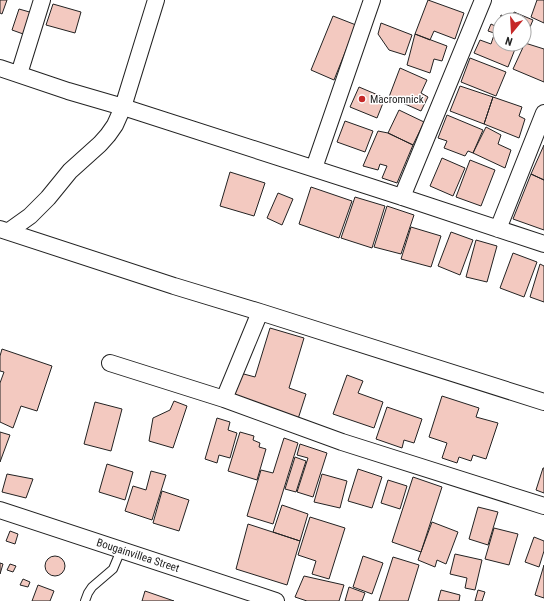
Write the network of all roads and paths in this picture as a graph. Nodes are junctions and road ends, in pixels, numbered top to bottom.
1 (42, 0) edge
2 (156, 0) edge
3 (372, 0) edge
4 (483, 0) edge
5 (0, 68) edge
6 (20, 74) junction
7 (123, 107) junction
8 (544, 113) edge
9 (314, 168) junction
10 (402, 197) junction
11 (498, 229) junction
12 (5, 230) edge
13 (544, 244) edge
14 (260, 312) junction
15 (110, 363) dead end
16 (224, 399) junction
17 (544, 402) edge
18 (544, 506) edge
19 (0, 510) edge
20 (121, 550) junction
21 (85, 601) edge
22 (276, 601) edge

1 - 6 street
2 - 7 street
3 - 9 street
4 - 10 street
5 - 6 street
6 - 7 street
7 - 9 street
7 - 12 street
8 - 11 street
9 - 10 street
10 - 11 street
11 - 13 street
12 - 14 street
14 - 16 street
14 - 17 street
15 - 16 street
16 - 18 street
19 - 20 street, Bougainvillea Street
20 - 21 lane
20 - 22 street, Bougainvillea Street

